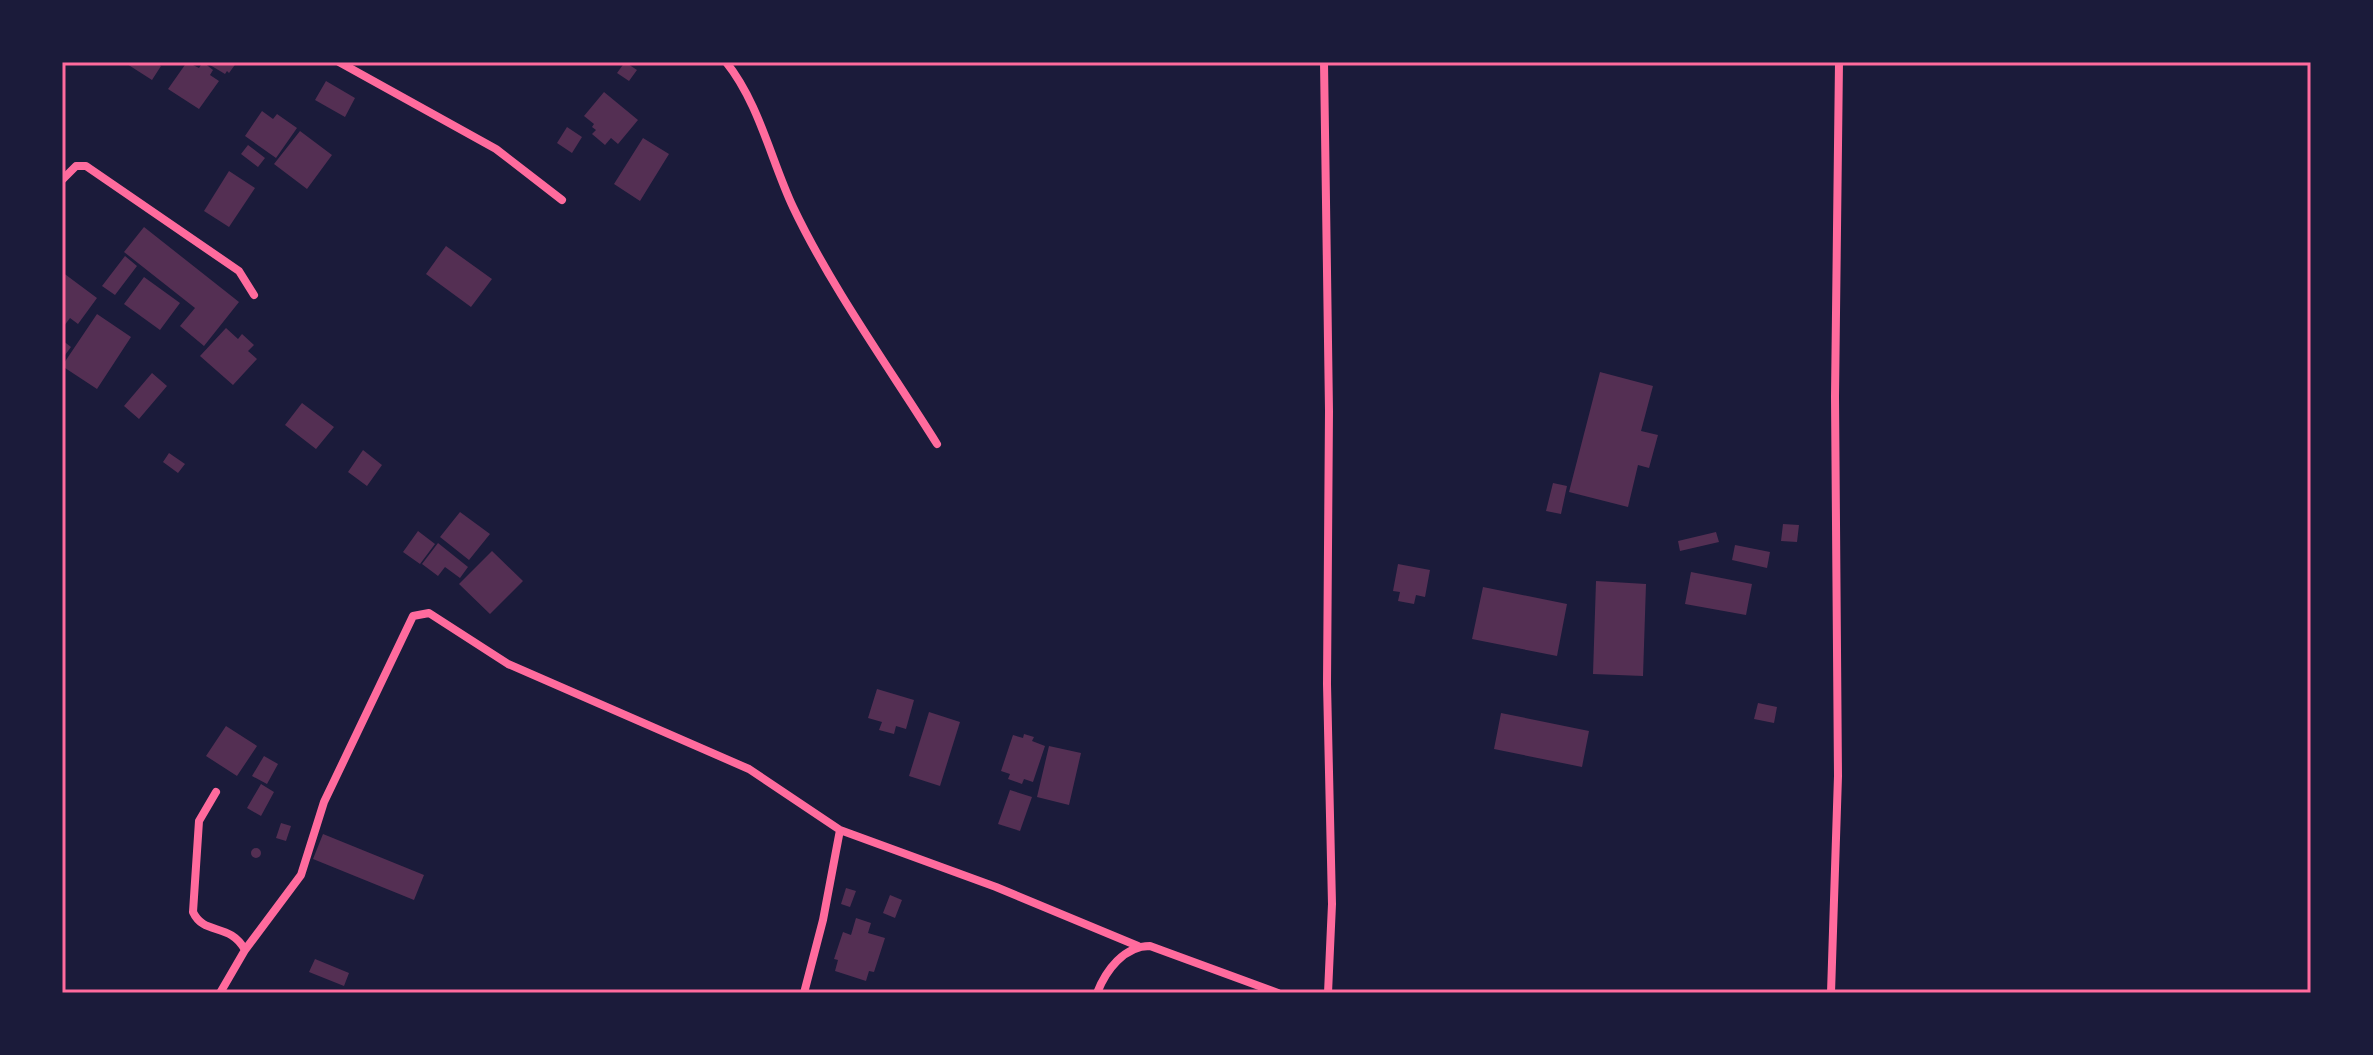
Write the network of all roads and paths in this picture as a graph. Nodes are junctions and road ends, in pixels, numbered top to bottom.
1 (339, 62) edge
2 (726, 62) edge
3 (1324, 62) edge
4 (1839, 62) edge
5 (62, 180) edge
6 (562, 200) dead end
7 (254, 295) dead end
8 (937, 444) dead end
9 (216, 792) dead end
10 (840, 830) junction
11 (1138, 946) junction
12 (245, 950) junction
13 (220, 993) edge
14 (804, 993) edge
15 (1097, 993) edge
16 (1278, 993) edge
17 (1328, 993) edge
18 (1831, 993) edge

1 - 6 street
2 - 8 street
3 - 17 street
4 - 18 street
5 - 7 street
9 - 12 street
10 - 11 street
10 - 12 street
10 - 14 street
11 - 15 street
11 - 16 street
12 - 13 street

